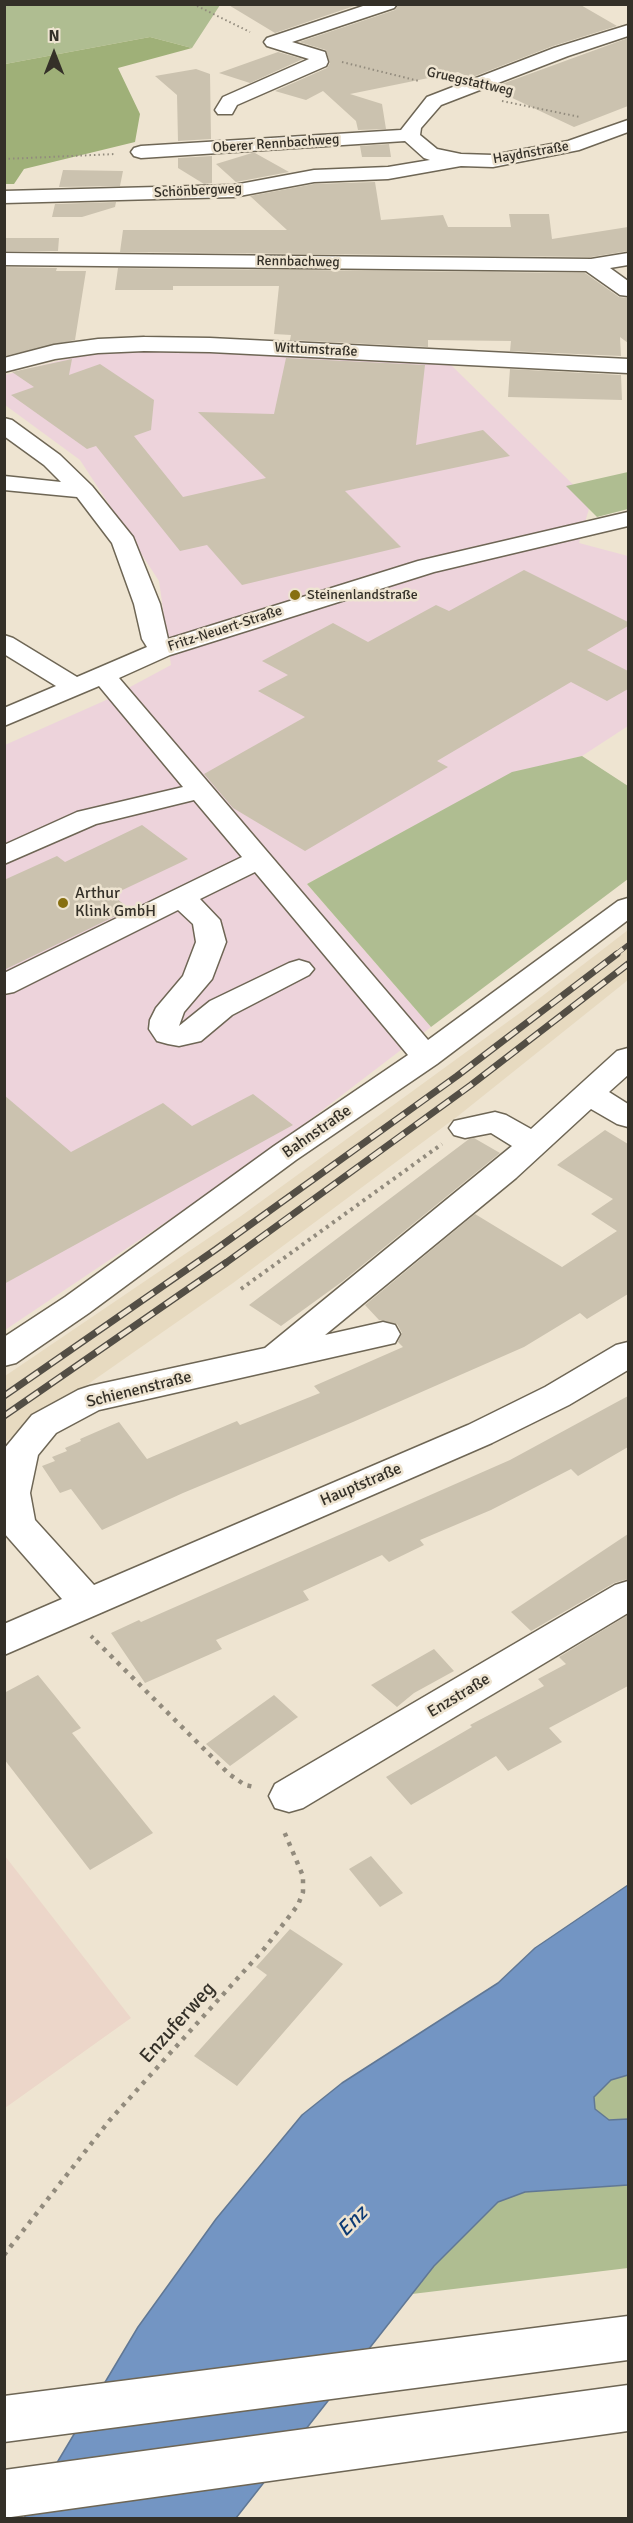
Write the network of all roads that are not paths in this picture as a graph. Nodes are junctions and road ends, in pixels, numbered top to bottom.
1 (388, 4) edge
2 (628, 30) edge
3 (225, 110) dead end
4 (628, 126) edge
5 (410, 135) junction
6 (141, 152) road end
7 (461, 160) junction
8 (4, 197) edge
9 (4, 259) edge
10 (628, 259) edge
11 (591, 265) junction
12 (628, 290) edge
13 (4, 365) edge
14 (628, 366) edge
15 (4, 424) edge
16 (4, 483) edge
17 (84, 491) junction
18 (628, 519) edge
19 (4, 643) edge
20 (161, 650) junction
21 (104, 676) junction
22 (75, 687) junction
23 (4, 718) edge
24 (200, 791) junction
25 (4, 856) edge
26 (259, 860) junction
27 (181, 898) junction
28 (628, 907) edge
29 (299, 969) dead end
30 (4, 986) edge
31 (426, 1057) junction
32 (628, 1058) edge
33 (589, 1094) junction
34 (628, 1117) edge
35 (465, 1128) road end
36 (533, 1144) junction
37 (383, 1334) dead end
38 (4, 1354) edge
39 (628, 1354) edge
40 (272, 1360) junction
41 (628, 1595) edge
42 (88, 1604) junction
43 (4, 1640) edge
44 (289, 1796) road end
45 (628, 2338) edge
46 (628, 2408) edge
47 (4, 2419) edge
48 (4, 2494) edge

1 - 3 street
2 - 5 street
4 - 7 street, Haydnstraße
5 - 6 street, Oberer Rennbachweg
5 - 7 street, Haydnstraße
7 - 8 street, Schönbergweg
9 - 11 street, Rennbachweg
10 - 11 street, Rennbachweg
11 - 12 street
13 - 14 street, Wittumstraße
15 - 17 street
16 - 17 street
17 - 20 street
18 - 20 street, Fritz-Neuert-Straße
19 - 22 street
20 - 21 street, Fritz-Neuert-Straße
21 - 22 street, Fritz-Neuert-Straße
21 - 24 street
22 - 23 street, Fritz-Neuert-Straße
24 - 25 street
24 - 26 street
26 - 27 street
26 - 31 street
27 - 29 street
27 - 30 street
28 - 31 street, Bahnstraße
31 - 38 street, Bahnstraße
32 - 33 street
33 - 34 street
33 - 36 street
35 - 36 street
36 - 40 street
37 - 40 street, Schienenstraße
39 - 42 street, Hauptstraße
40 - 42 street, Schienenstraße
41 - 44 street, Enzstraße
42 - 43 street, Hauptstraße
45 - 47 street
46 - 48 street

